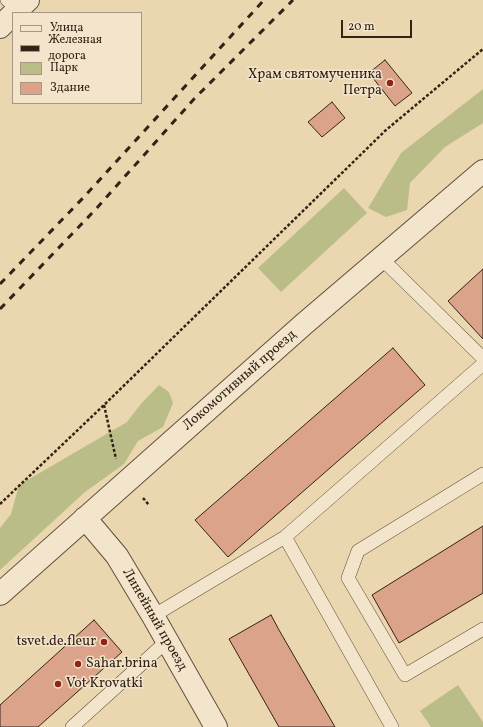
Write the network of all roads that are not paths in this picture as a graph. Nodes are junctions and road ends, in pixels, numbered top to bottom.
1 (12, 13) edge
2 (0, 27) edge
3 (483, 171) edge
4 (381, 258) junction
5 (483, 358) edge
6 (483, 364) edge
7 (483, 474) edge
8 (85, 518) junction
9 (285, 537) junction
10 (0, 594) edge
11 (153, 616) junction
12 (483, 629) edge
13 (167, 641) junction
14 (72, 727) edge
15 (216, 727) edge
16 (392, 727) edge

1 - 2 street
3 - 4 street, Локомотивный проезд
4 - 5 lane
4 - 8 street, Локомотивный проезд
6 - 9 lane
7 - 12 lane
8 - 10 street, Локомотивный проезд
8 - 11 street, Линейный проезд
9 - 11 lane
9 - 16 lane
11 - 13 street, Линейный проезд
13 - 14 lane
13 - 15 street, Линейный проезд

